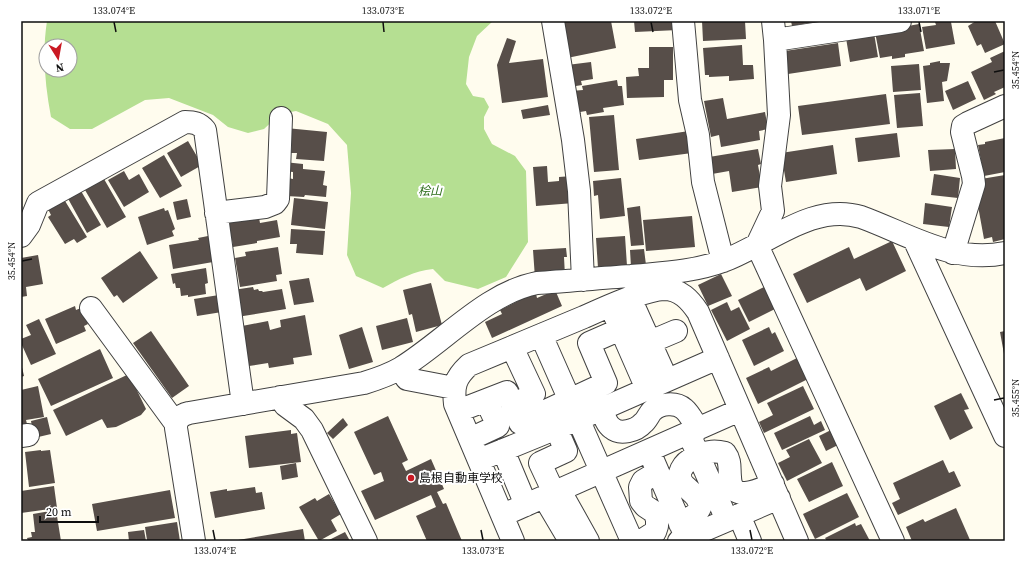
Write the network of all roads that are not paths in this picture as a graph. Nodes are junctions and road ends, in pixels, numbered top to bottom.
1 (553, 21) edge
2 (683, 21) edge
3 (900, 21) edge
4 (774, 30) edge
5 (1005, 106) edge
6 (281, 118) dead end
7 (216, 213) junction
8 (21, 236) edge
9 (914, 239) junction
10 (757, 245) junction
11 (953, 253) junction
12 (1005, 253) edge
13 (723, 261) junction
14 (684, 271) junction
15 (583, 280) junction
16 (682, 294) junction
17 (620, 302) junction
18 (91, 308) dead end
19 (621, 329) junction
20 (676, 331) dead end
21 (541, 335) junction
22 (650, 342) junction
23 (512, 347) junction
24 (718, 358) junction
25 (400, 369) junction
26 (667, 380) junction
27 (454, 388) junction
28 (647, 389) junction
29 (280, 397) junction
30 (524, 399) dead end
31 (243, 404) junction
32 (602, 409) junction
33 (574, 410) junction
34 (740, 410) junction
35 (458, 411) junction
36 (491, 411) dead end
37 (176, 424) junction
38 (556, 428) junction
39 (694, 431) junction
40 (1005, 436) edge
41 (470, 439) junction
42 (503, 450) junction
43 (649, 451) junction
44 (698, 455) junction
45 (479, 460) junction
46 (602, 472) junction
47 (658, 472) junction
48 (776, 491) junction
49 (546, 497) junction
50 (503, 515) junction
51 (733, 518) junction
52 (686, 536) edge
53 (755, 538) edge
54 (194, 541) edge
55 (366, 541) edge
56 (514, 541) edge
57 (570, 541) edge
58 (588, 541) edge
59 (632, 541) edge
60 (641, 541) edge
61 (797, 541) edge
62 (893, 541) edge

1 - 15 street
2 - 13 street
3 - 4 street
4 - 10 street
5 - 11 street
6 - 7 street
7 - 8 street
7 - 31 street
9 - 10 street
9 - 11 street
9 - 40 street
10 - 13 street
10 - 62 street
11 - 12 street
13 - 14 street
14 - 15 street
14 - 16 street
15 - 25 street
16 - 17 street
16 - 24 street
17 - 19 street
17 - 21 street
17 - 22 street
18 - 37 street
19 - 28 street
19 - 33 street
20 - 22 street
21 - 23 street
21 - 33 street
22 - 26 street
23 - 27 street
23 - 30 street
24 - 26 street
24 - 34 street
25 - 27 street
25 - 29 street
26 - 28 street
27 - 35 street
28 - 32 street
29 - 31 street
29 - 55 street
31 - 37 street
32 - 33 street
32 - 39 street
33 - 35 street
33 - 38 street
33 - 46 street
34 - 39 street
34 - 48 street
35 - 41 street
36 - 41 street
37 - 54 street
38 - 42 street
38 - 49 street
39 - 43 street
39 - 44 street
41 - 45 street
42 - 45 street
42 - 49 street
43 - 46 street
43 - 47 street
44 - 48 street
44 - 51 street
44 - 52 street
45 - 50 street
46 - 49 street
46 - 59 street
47 - 52 street
47 - 60 street
48 - 51 street
48 - 61 street
49 - 50 street
49 - 57 street
49 - 58 street
50 - 56 street
51 - 52 street
51 - 53 street

